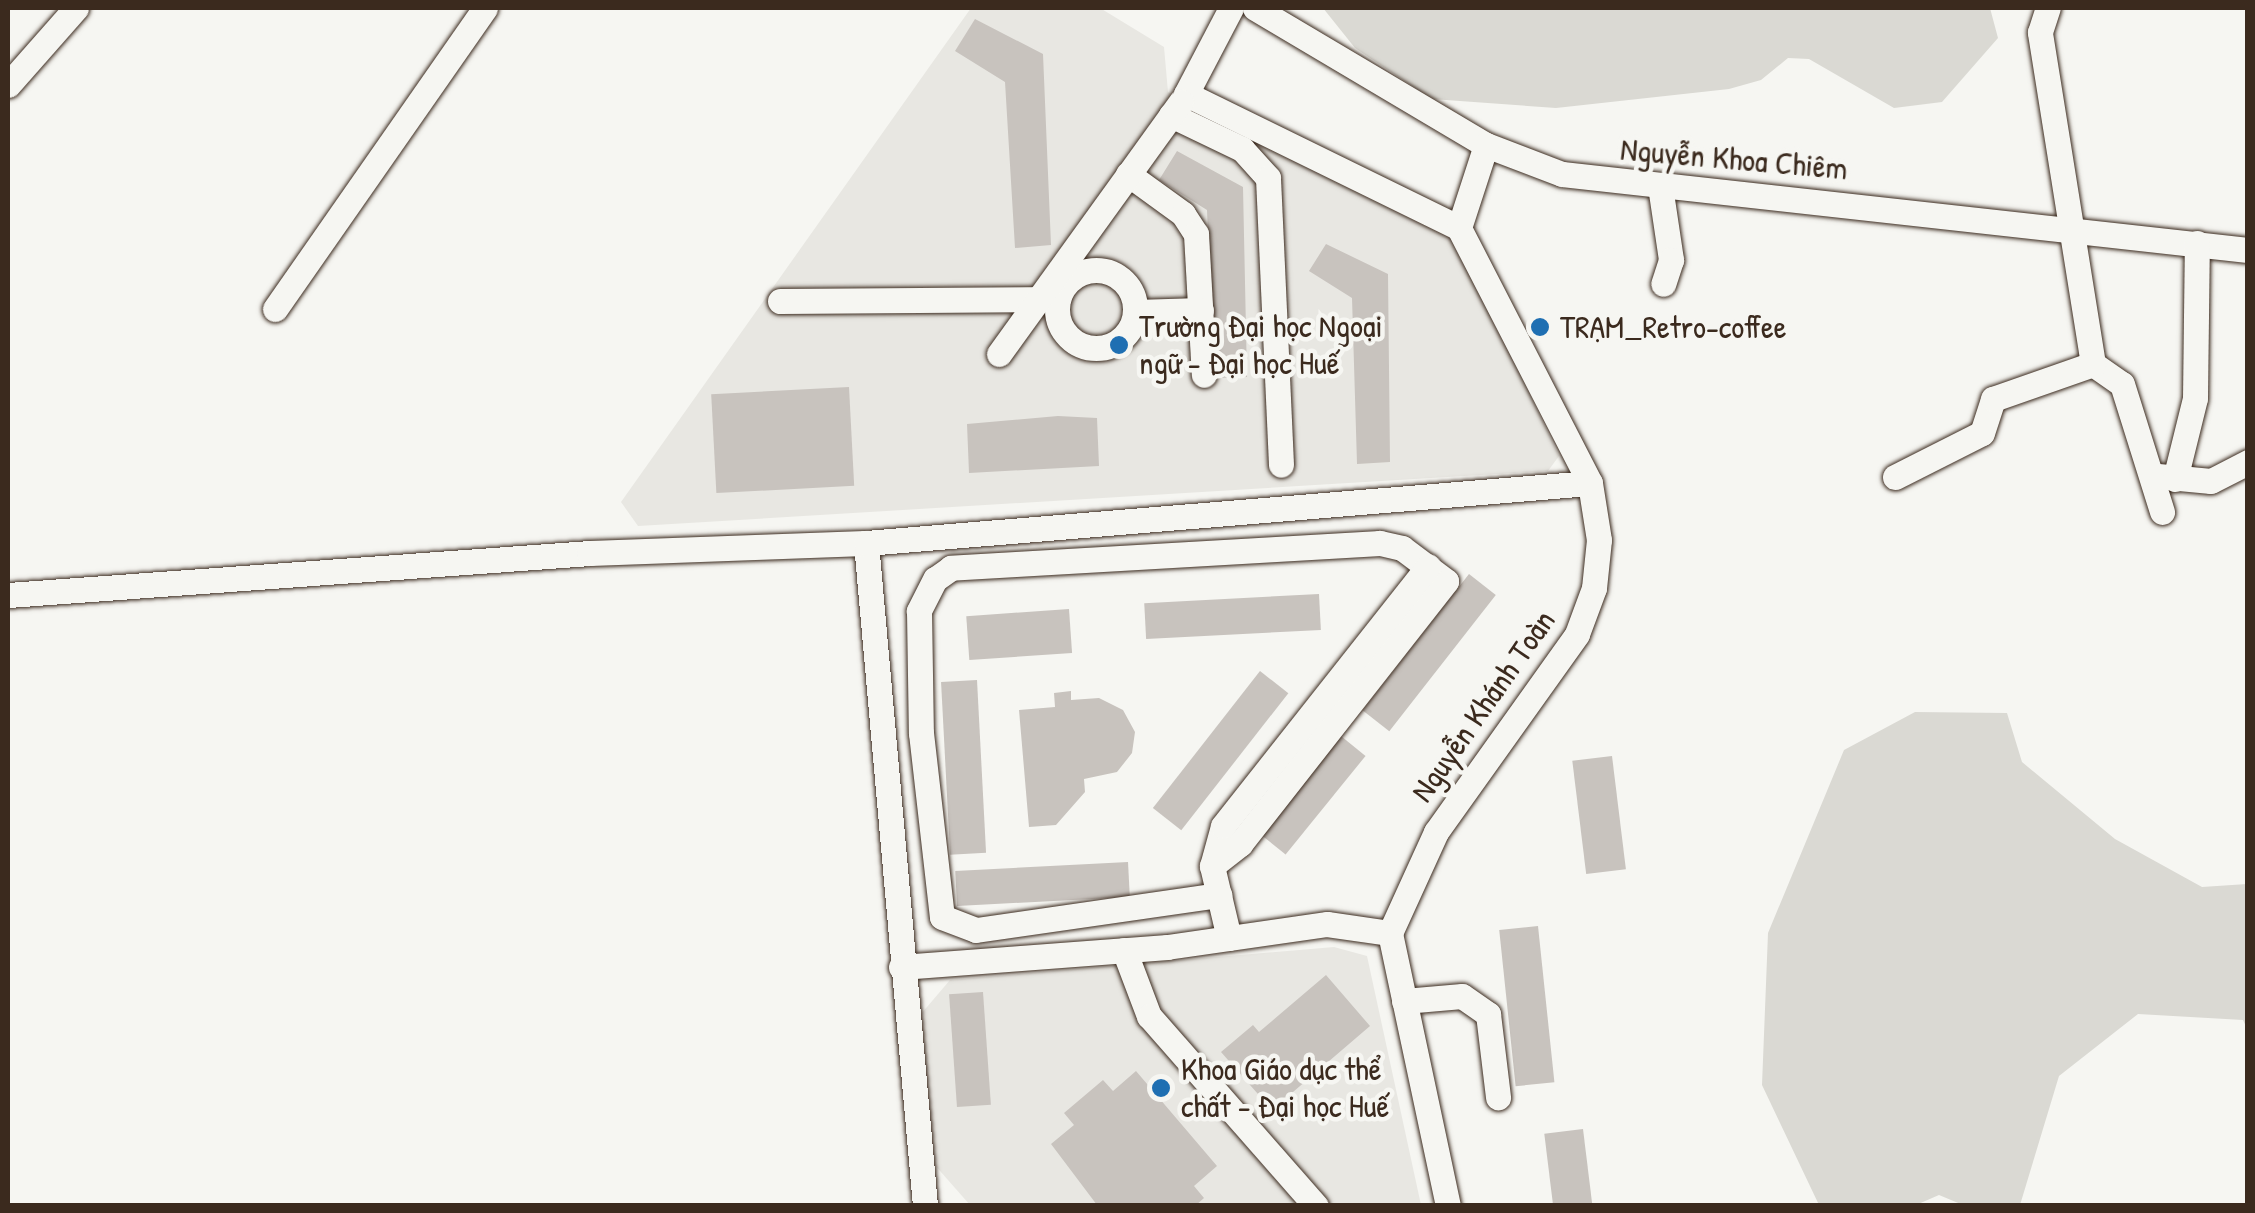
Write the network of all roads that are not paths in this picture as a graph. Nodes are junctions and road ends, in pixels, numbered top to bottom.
1 (76, 8) edge
2 (486, 8) edge
3 (1231, 8) edge
4 (1255, 8) edge
5 (2048, 8) edge
6 (8, 85) edge
7 (1179, 104) junction
8 (1486, 145) junction
9 (1128, 174) junction
10 (1660, 186) junction
11 (2067, 226) junction
12 (1459, 228) junction
13 (2196, 243) junction
14 (2248, 250) edge
15 (1663, 284) dead end
16 (1048, 297) junction
17 (780, 300) dead end
18 (275, 309) dead end
19 (1202, 310) junction
20 (1134, 312) junction
21 (999, 354) dead end
22 (2093, 364) junction
23 (1204, 375) dead end
24 (2248, 462) edge
25 (1281, 465) dead end
26 (1896, 476) dead end
27 (2164, 477) junction
28 (1590, 483) junction
29 (2162, 512) dead end
30 (866, 543) junction
31 (8, 595) edge
32 (1219, 894) junction
33 (1390, 933) junction
34 (1229, 938) junction
35 (1124, 950) junction
36 (901, 967) junction
37 (1404, 1001) junction
38 (1498, 1097) dead end
39 (926, 1203) edge
40 (1316, 1206) edge
41 (1448, 1206) edge

1 - 6 street
2 - 18 street
3 - 7 street
4 - 8 street, Nguyễn Khoa Chiêm
5 - 11 street
7 - 9 street
7 - 12 street
7 - 25 street
8 - 10 street, Nguyễn Khoa Chiêm
8 - 12 street
9 - 16 street
9 - 19 street
10 - 11 street, Nguyễn Khoa Chiêm
10 - 15 street
11 - 13 street, Nguyễn Khoa Chiêm
11 - 22 street
12 - 28 street, Nguyễn Khánh Toàn
13 - 14 street, Nguyễn Khoa Chiêm
13 - 27 street
16 - 17 street
16 - 20 street
16 - 20 street
16 - 21 street
19 - 20 street
19 - 23 street
22 - 26 street
22 - 27 street
24 - 27 street
27 - 29 street
28 - 30 street
28 - 33 street, Nguyễn Khánh Toàn
30 - 31 street
30 - 36 street
32 - 32 street
32 - 34 street
33 - 34 street
33 - 37 street
34 - 35 street
35 - 36 street
35 - 40 street
36 - 39 street
37 - 38 street
37 - 41 street

